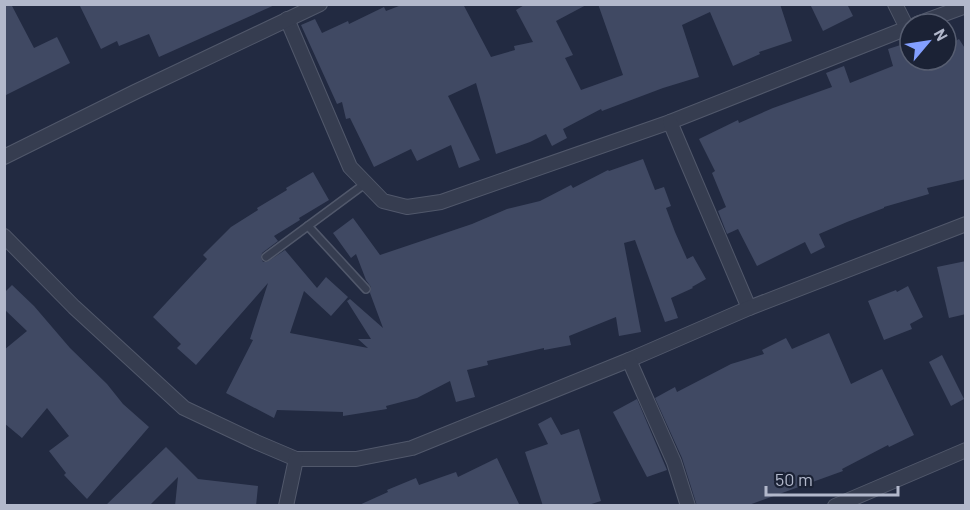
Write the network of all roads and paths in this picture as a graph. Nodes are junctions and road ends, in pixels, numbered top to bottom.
1 (320, 4) edge
2 (966, 6) edge
3 (950, 12) edge
4 (287, 19) junction
5 (898, 31) edge
6 (670, 122) junction
7 (4, 157) edge
8 (366, 183) junction
9 (966, 224) edge
10 (308, 226) junction
11 (4, 236) edge
12 (266, 257) dead end
13 (366, 290) dead end
14 (749, 308) junction
15 (629, 360) junction
16 (966, 450) edge
17 (297, 459) junction
18 (286, 506) edge
19 (688, 506) edge
20 (835, 506) edge

1 - 4 street
2 - 3 street
4 - 7 street
4 - 8 street
5 - 6 street
6 - 8 street
6 - 14 street
8 - 10 lane
9 - 14 street
10 - 12 lane
10 - 13 lane
11 - 17 street
14 - 15 street
15 - 17 street
15 - 19 street
16 - 20 street
17 - 18 street

